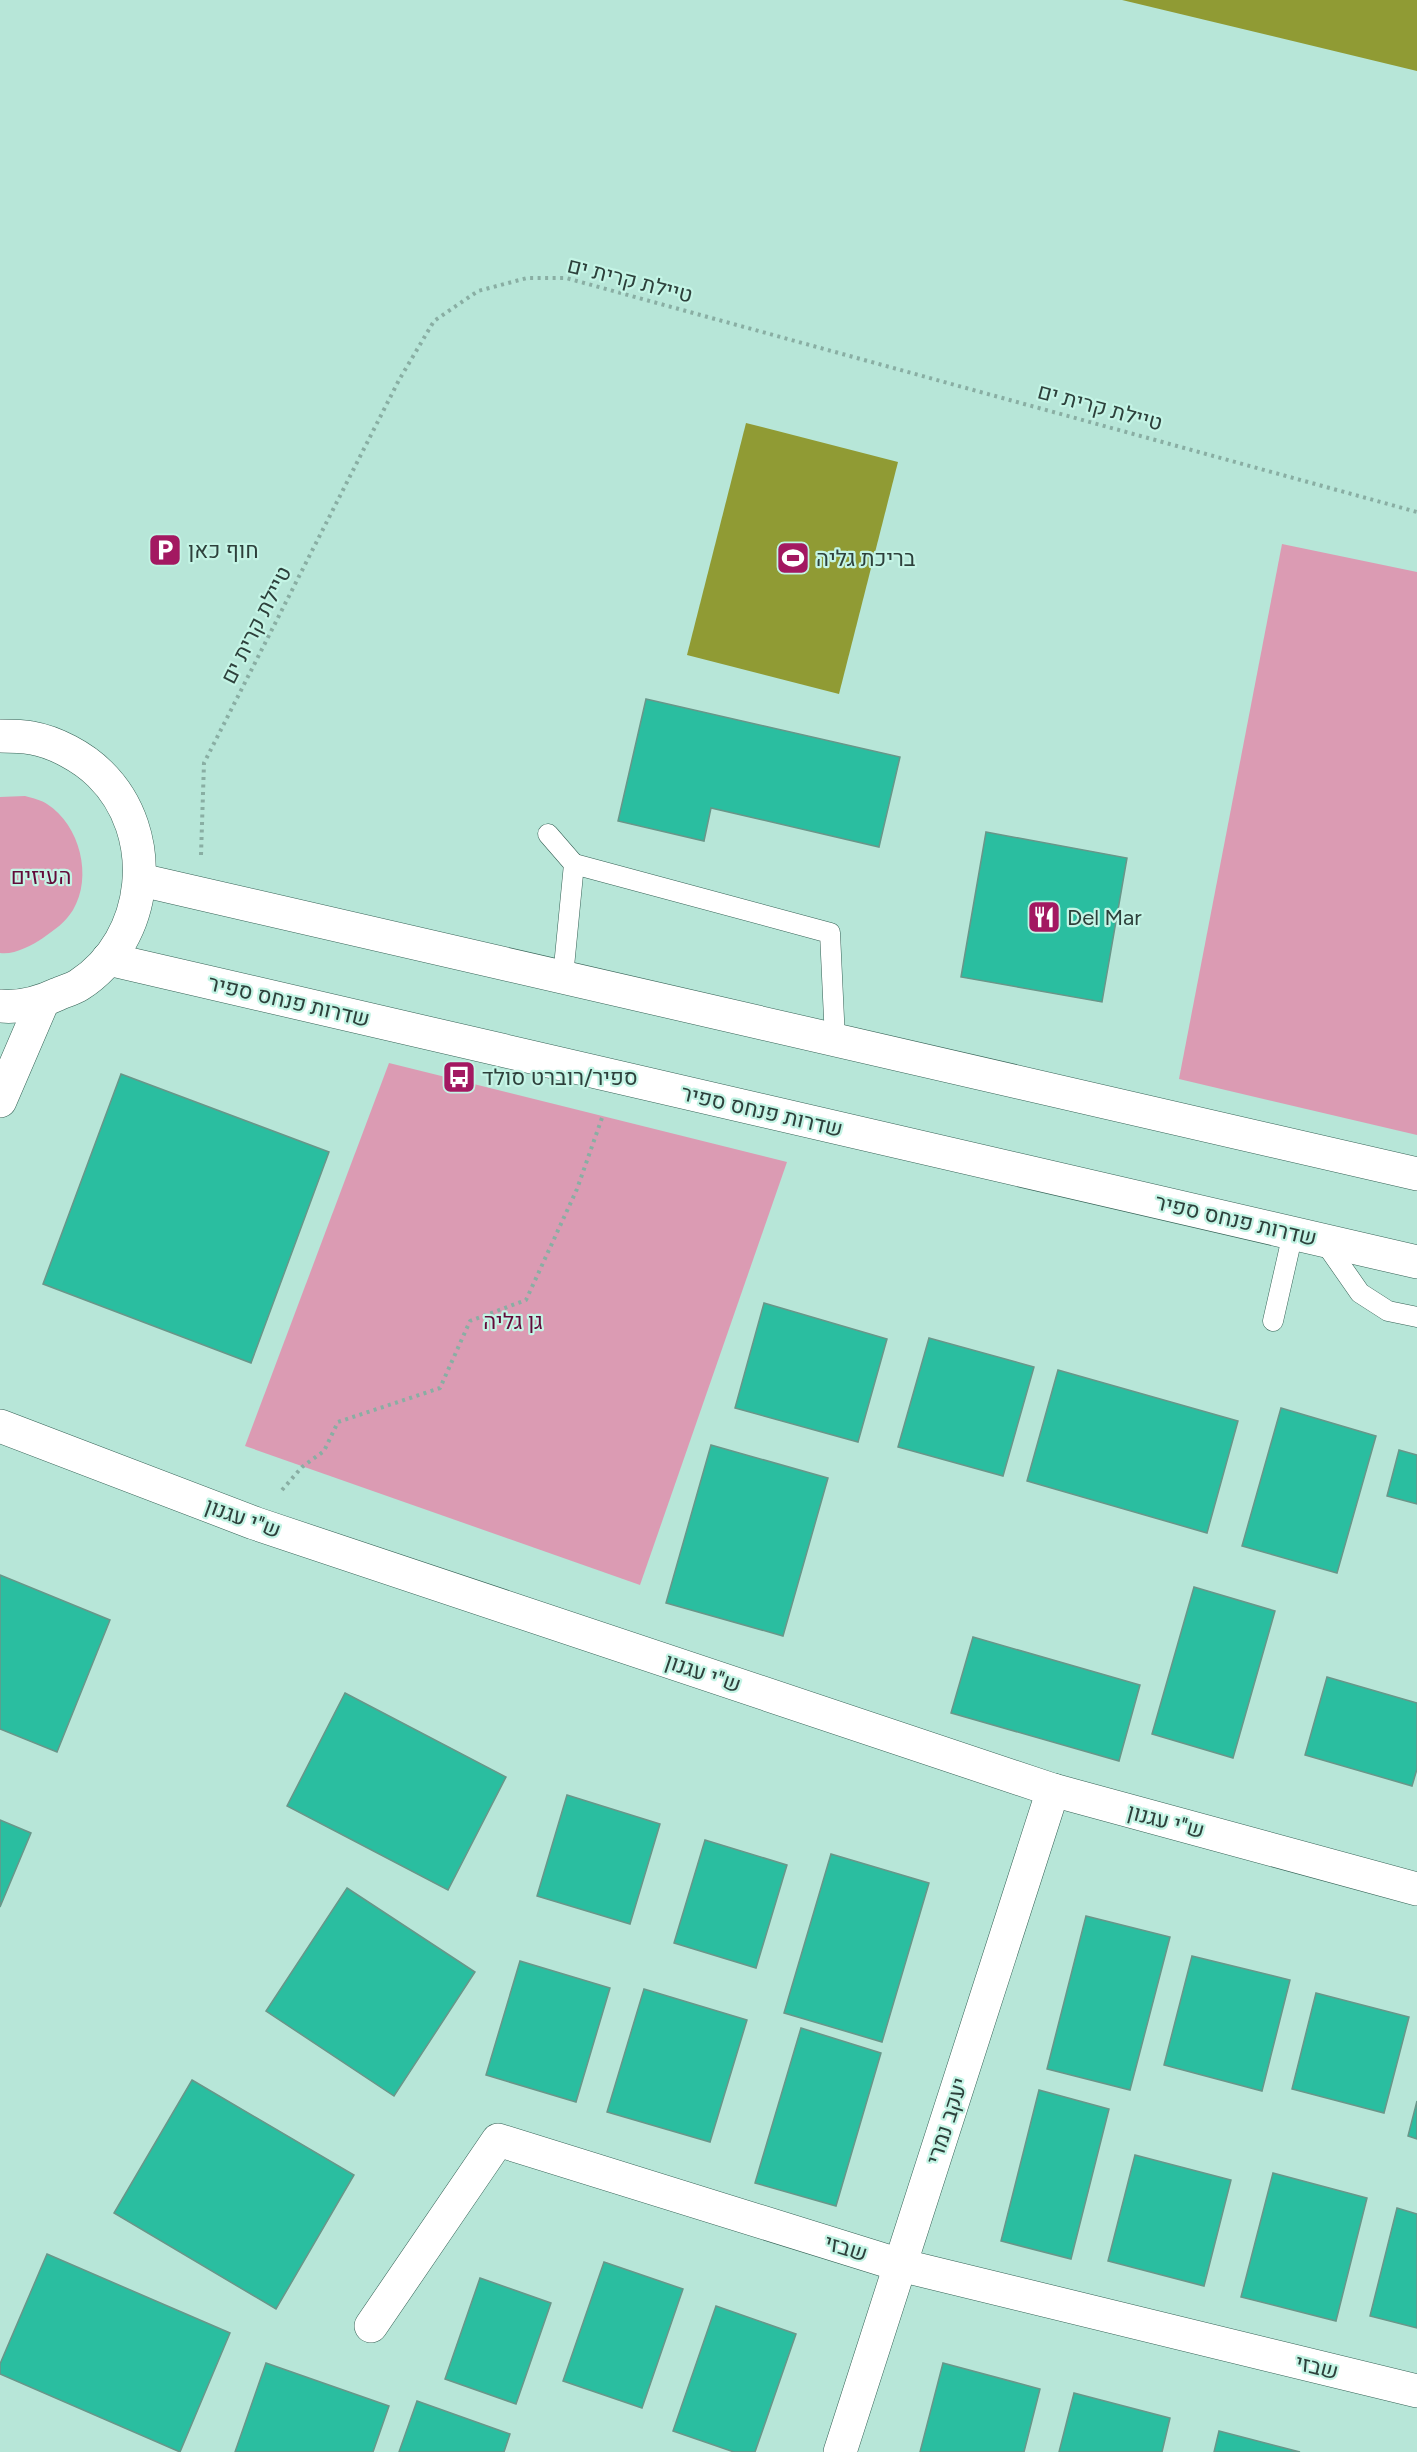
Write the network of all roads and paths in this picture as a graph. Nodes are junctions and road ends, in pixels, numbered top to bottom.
1 (1417, 512) edge
2 (0, 736) edge
3 (548, 834) dead end
4 (574, 864) junction
5 (141, 880) junction
6 (199, 894) junction
7 (108, 959) junction
8 (563, 977) junction
9 (43, 1001) junction
10 (0, 1006) edge
11 (835, 1040) junction
12 (617, 1077) junction
13 (0, 1101) edge
14 (1417, 1173) edge
15 (1308, 1237) junction
16 (1417, 1262) edge
17 (1417, 1317) edge
18 (1273, 1321) dead end
19 (0, 1426) edge
20 (254, 1523) junction
21 (1053, 1790) junction
22 (1417, 1889) edge
23 (900, 2265) junction
24 (371, 2326) dead end
25 (1417, 2391) edge
26 (840, 2452) edge

1 - 6 path, טיילת קרית ים
2 - 5 street
3 - 4 lane
4 - 8 lane
4 - 11 lane
5 - 6 street
5 - 7 street
6 - 8 street
7 - 9 street
7 - 12 street, שדרות פנחס ספיר
8 - 11 street
9 - 10 street
9 - 13 street
11 - 14 street
12 - 15 street, שדרות פנחס ספיר
12 - 20 path
15 - 16 street, שדרות פנחס ספיר
15 - 17 lane
15 - 18 lane
19 - 20 street, ש"י עגנון
20 - 21 street, ש"י עגנון
21 - 22 street, ש"י עגנון
21 - 23 street, יעקב נמרי
23 - 24 street, שבזי
23 - 25 street, שבזי
23 - 26 street, יעקב נמרי

